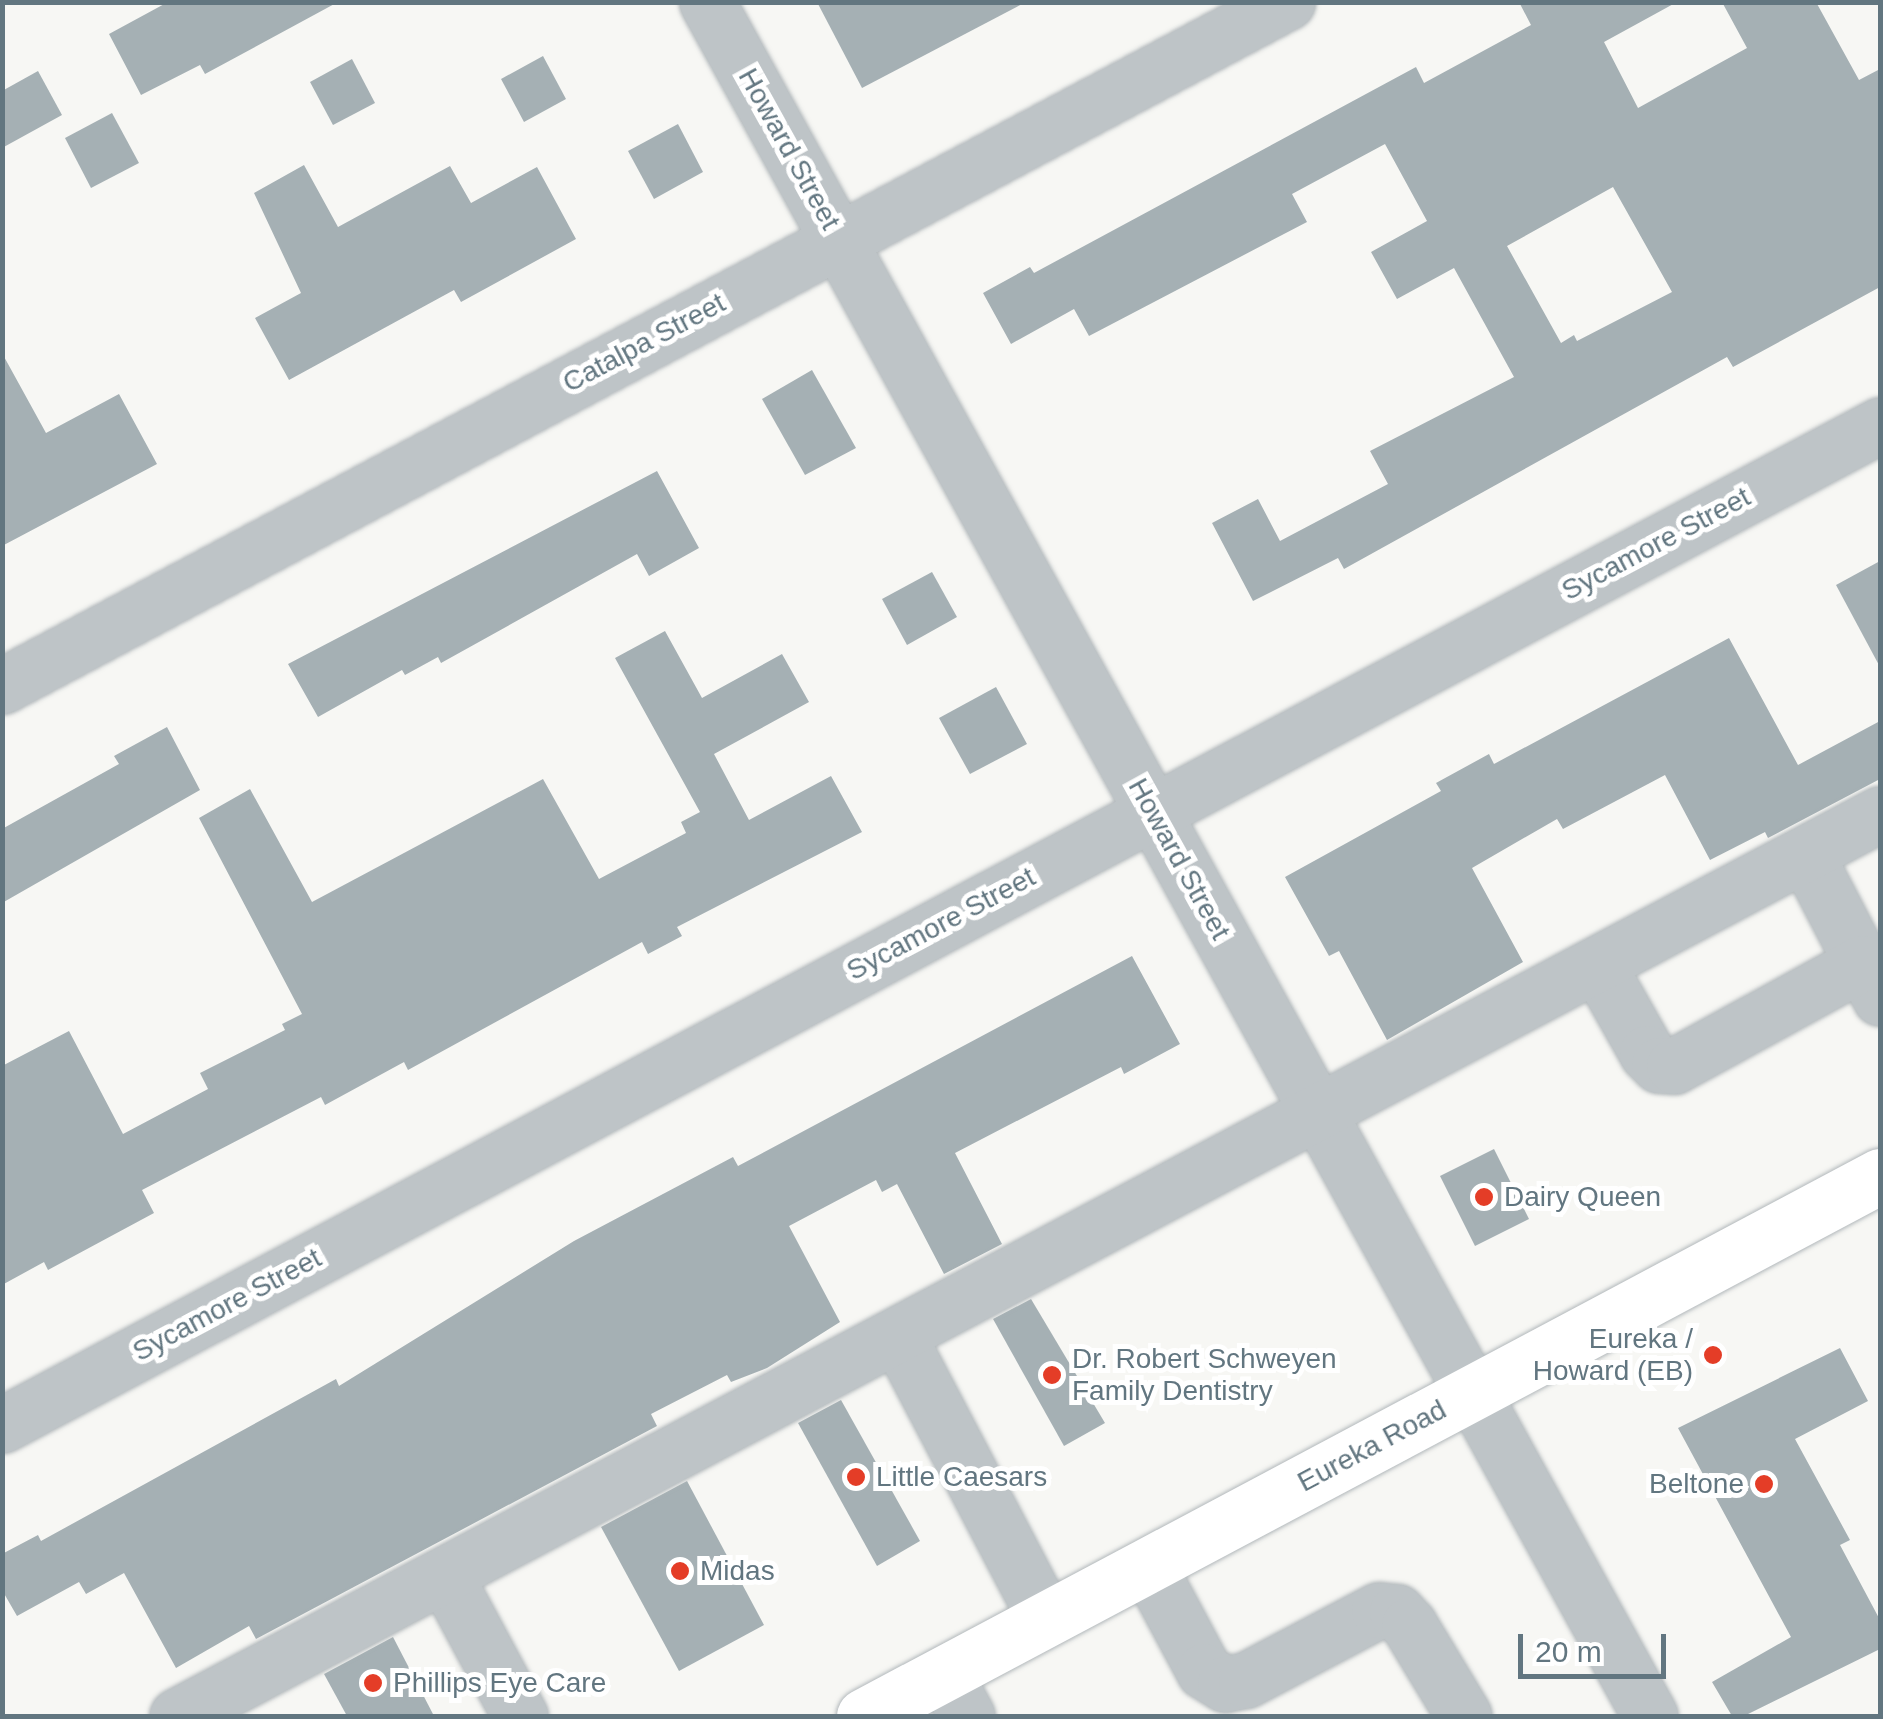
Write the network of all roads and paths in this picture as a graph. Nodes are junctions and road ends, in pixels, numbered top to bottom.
1 (707, 2) edge
2 (1287, 2) edge
3 (840, 240) junction
4 (1880, 424) edge
5 (2, 686) edge
6 (1154, 812) junction
7 (1880, 814) edge
8 (1806, 855) junction
9 (1598, 966) junction
10 (1871, 981) edge
11 (1318, 1118) junction
12 (1880, 1176) edge
13 (899, 1338) junction
14 (1473, 1392) junction
15 (2, 1425) edge
16 (1148, 1566) junction
17 (445, 1576) junction
18 (1046, 1620) junction
19 (956, 1695) edge
20 (232, 1704) edge
21 (177, 1716) edge
22 (520, 1716) edge
23 (864, 1716) edge
24 (1464, 1716) edge
25 (1650, 1716) edge

1 - 3 street, Howard Street
2 - 3 street, Catalpa Street
3 - 5 street, Catalpa Street
3 - 6 street, Howard Street
4 - 6 street, Sycamore Street
6 - 11 street, Howard Street
6 - 15 street, Sycamore Street
7 - 8 street
8 - 9 street
8 - 10 street
9 - 10 street
9 - 11 street
11 - 13 street
11 - 14 street, Howard Street
12 - 14 main road, Eureka Road
13 - 17 street
13 - 18 street
14 - 16 main road, Eureka Road
14 - 25 street, Howard Street
16 - 18 main road, Eureka Road
16 - 24 street
17 - 20 street
17 - 22 street
18 - 19 main road, Eureka Road
19 - 23 main road, Eureka Road
20 - 21 street

